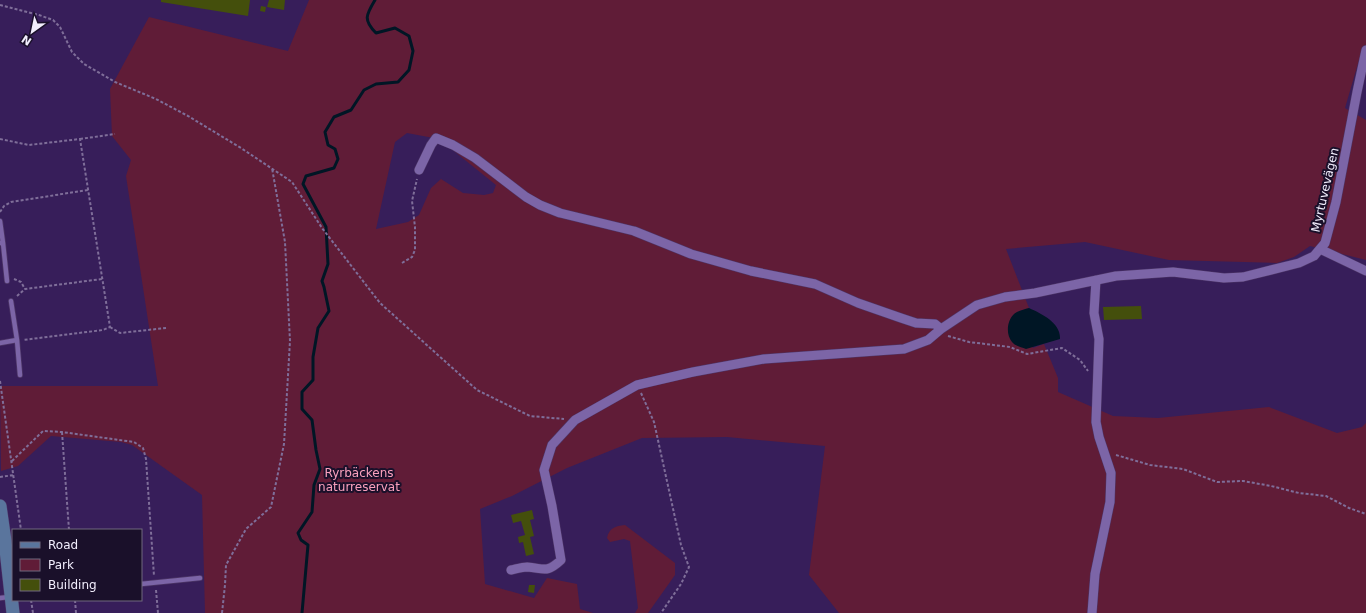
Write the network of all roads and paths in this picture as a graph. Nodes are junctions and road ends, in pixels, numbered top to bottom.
1 (0, 5) edge
2 (1366, 50) edge
3 (114, 134) dead end
4 (0, 139) edge
5 (80, 139) junction
6 (272, 168) junction
7 (419, 170) joint
8 (88, 190) junction
9 (0, 212) edge
10 (0, 221) edge
11 (1, 243) edge
12 (1320, 249) junction
13 (402, 263) dead end
14 (1366, 271) edge
15 (102, 278) junction
16 (1096, 280) junction
17 (7, 281) joint
18 (25, 289) junction
19 (11, 301) joint
20 (110, 327) junction
21 (166, 328) dead end
22 (940, 330) junction
23 (17, 340) junction
24 (0, 343) edge
25 (20, 375) dead end
26 (0, 381) edge
27 (1097, 383) junction
28 (637, 385) junction
29 (575, 420) junction
30 (62, 432) junction
31 (1103, 450) junction
32 (12, 461) junction
33 (14, 476) junction
34 (0, 477) edge
35 (0, 506) edge
36 (1366, 514) edge
37 (21, 529) edge
38 (69, 529) edge
39 (511, 570) dead end
40 (200, 578) dead end
41 (155, 583) junction
42 (142, 584) edge
43 (8, 598) edge
44 (31, 601) edge
45 (75, 601) edge
46 (13, 613) edge
47 (33, 613) edge
48 (76, 613) edge
49 (158, 613) edge
50 (222, 613) edge
51 (661, 613) edge
52 (1092, 613) edge

1 - 6 path
2 - 12 street, Myrtuvevägen
3 - 5 path
4 - 5 path
5 - 8 path
6 - 29 path
6 - 50 path
7 - 13 path
7 - 22 street
8 - 9 path
8 - 15 path
10 - 11 lane
11 - 17 lane
12 - 14 street
12 - 16 street, Myrtuvevägen
15 - 18 path
15 - 20 path
16 - 22 street, Myrtuvevägen
16 - 27 street
17 - 18 path
18 - 19 path
19 - 23 lane
20 - 21 path
20 - 23 path
22 - 27 path
22 - 28 street, Myrtuvevägen
23 - 24 lane
23 - 25 lane
26 - 32 path
27 - 31 street
28 - 29 street, Myrtuvevägen
28 - 51 path
29 - 39 street, Myrtuvevägen
30 - 32 path
30 - 38 path
30 - 41 path
31 - 36 path
31 - 52 street
32 - 33 path
33 - 34 path
33 - 37 path
35 - 43 street
40 - 41 lane
41 - 42 lane
41 - 49 path
43 - 46 street
44 - 47 path
45 - 48 path

